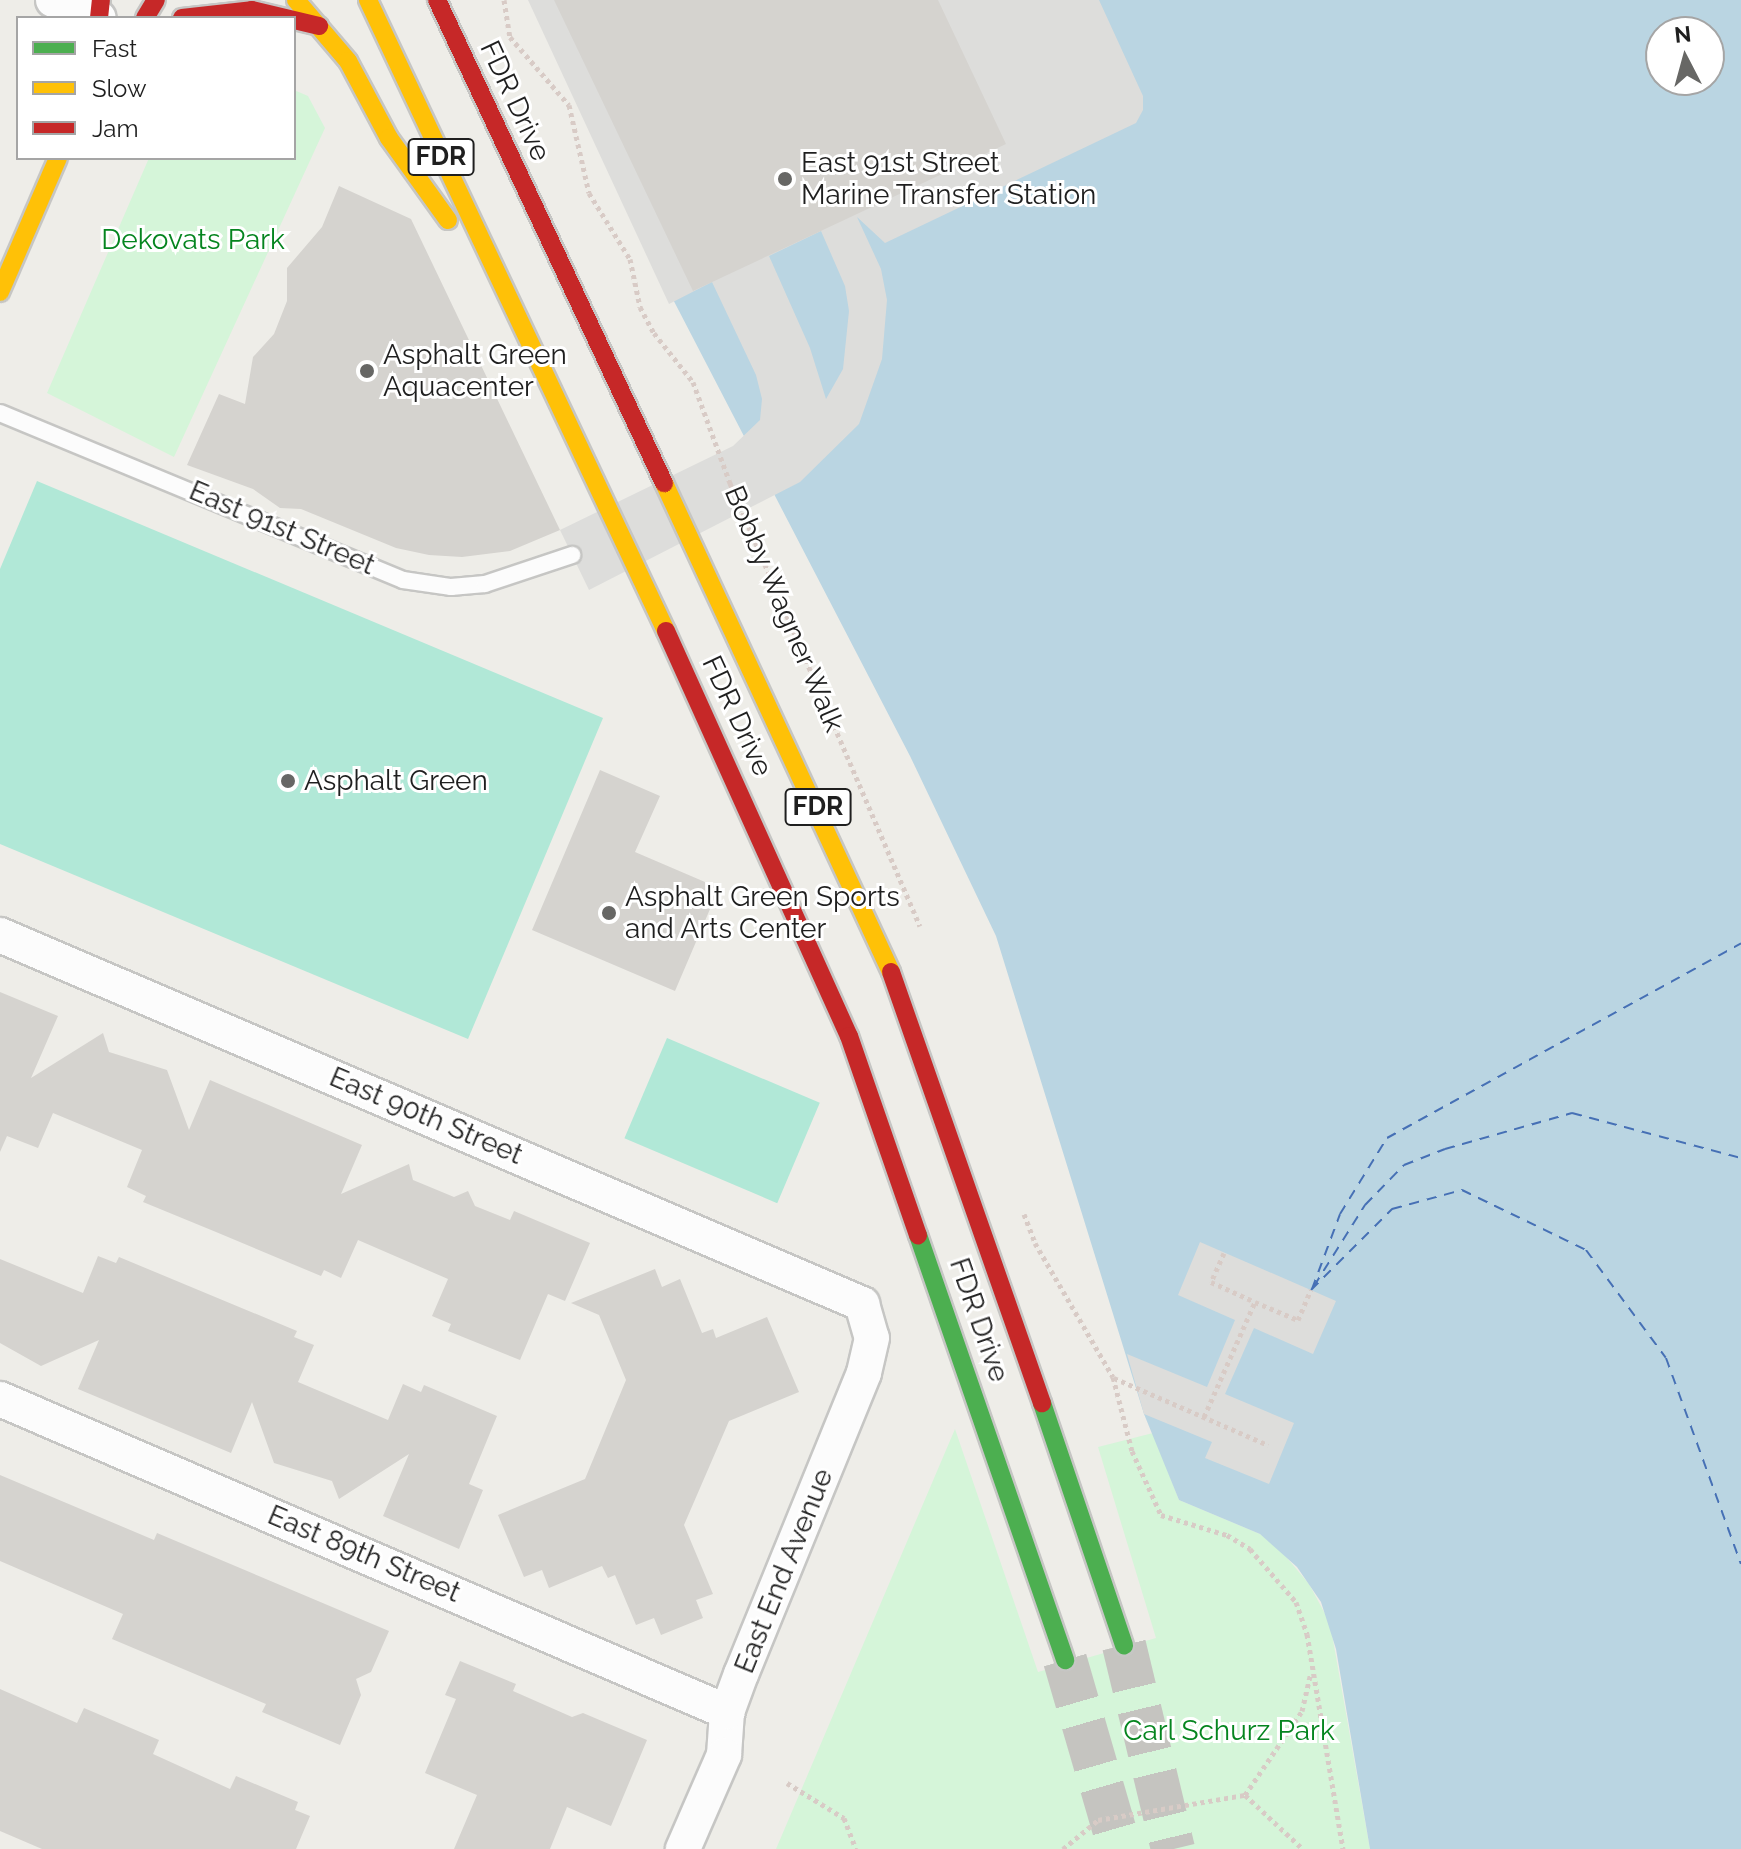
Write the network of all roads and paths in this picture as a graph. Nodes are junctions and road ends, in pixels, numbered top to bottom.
1 (53, 0) edge
2 (296, 0) edge
3 (368, 0) edge
4 (437, 0) edge
5 (504, 0) edge
6 (94, 16) edge
7 (200, 16) edge
8 (277, 16) edge
9 (296, 21) edge
10 (319, 26) junction
11 (57, 160) edge
12 (0, 292) edge
13 (514, 313) junction
14 (0, 413) edge
15 (572, 555) dead end
16 (0, 935) edge
17 (923, 936) dead end
18 (1019, 1199) dead end
19 (1224, 1253) dead end
20 (1311, 1290) dead end
21 (852, 1297) joint
22 (1255, 1302) junction
23 (1113, 1377) junction
24 (0, 1399) edge
25 (1204, 1417) junction
26 (1268, 1445) dead end
27 (1124, 1645) tunnel mouth
28 (1065, 1660) tunnel mouth
29 (1313, 1667) junction
30 (727, 1712) junction
31 (787, 1783) dead end
32 (1245, 1795) junction
33 (683, 1849) edge
34 (856, 1849) edge
35 (1063, 1849) edge
36 (1303, 1849) edge
37 (1343, 1849) edge

1 - 6 street
2 - 10 main road
3 - 13 main road, FDR Drive / FDR
4 - 27 main road, FDR Drive / FDR
5 - 17 path, Bobby Wagner Walk
7 - 8 main road
9 - 10 main road
10 - 13 main road
11 - 12 main road
13 - 28 main road, FDR Drive / FDR
14 - 15 lane, East 91st Street
16 - 21 street, East 90th Street
18 - 23 path
19 - 22 path
20 - 22 path
21 - 30 street, East End Avenue
22 - 25 path
23 - 25 path
23 - 29 path
24 - 30 street, East 89th Street
25 - 26 path
29 - 32 path
29 - 37 path
30 - 33 street, East End Avenue
31 - 34 path
32 - 35 path
32 - 36 path

